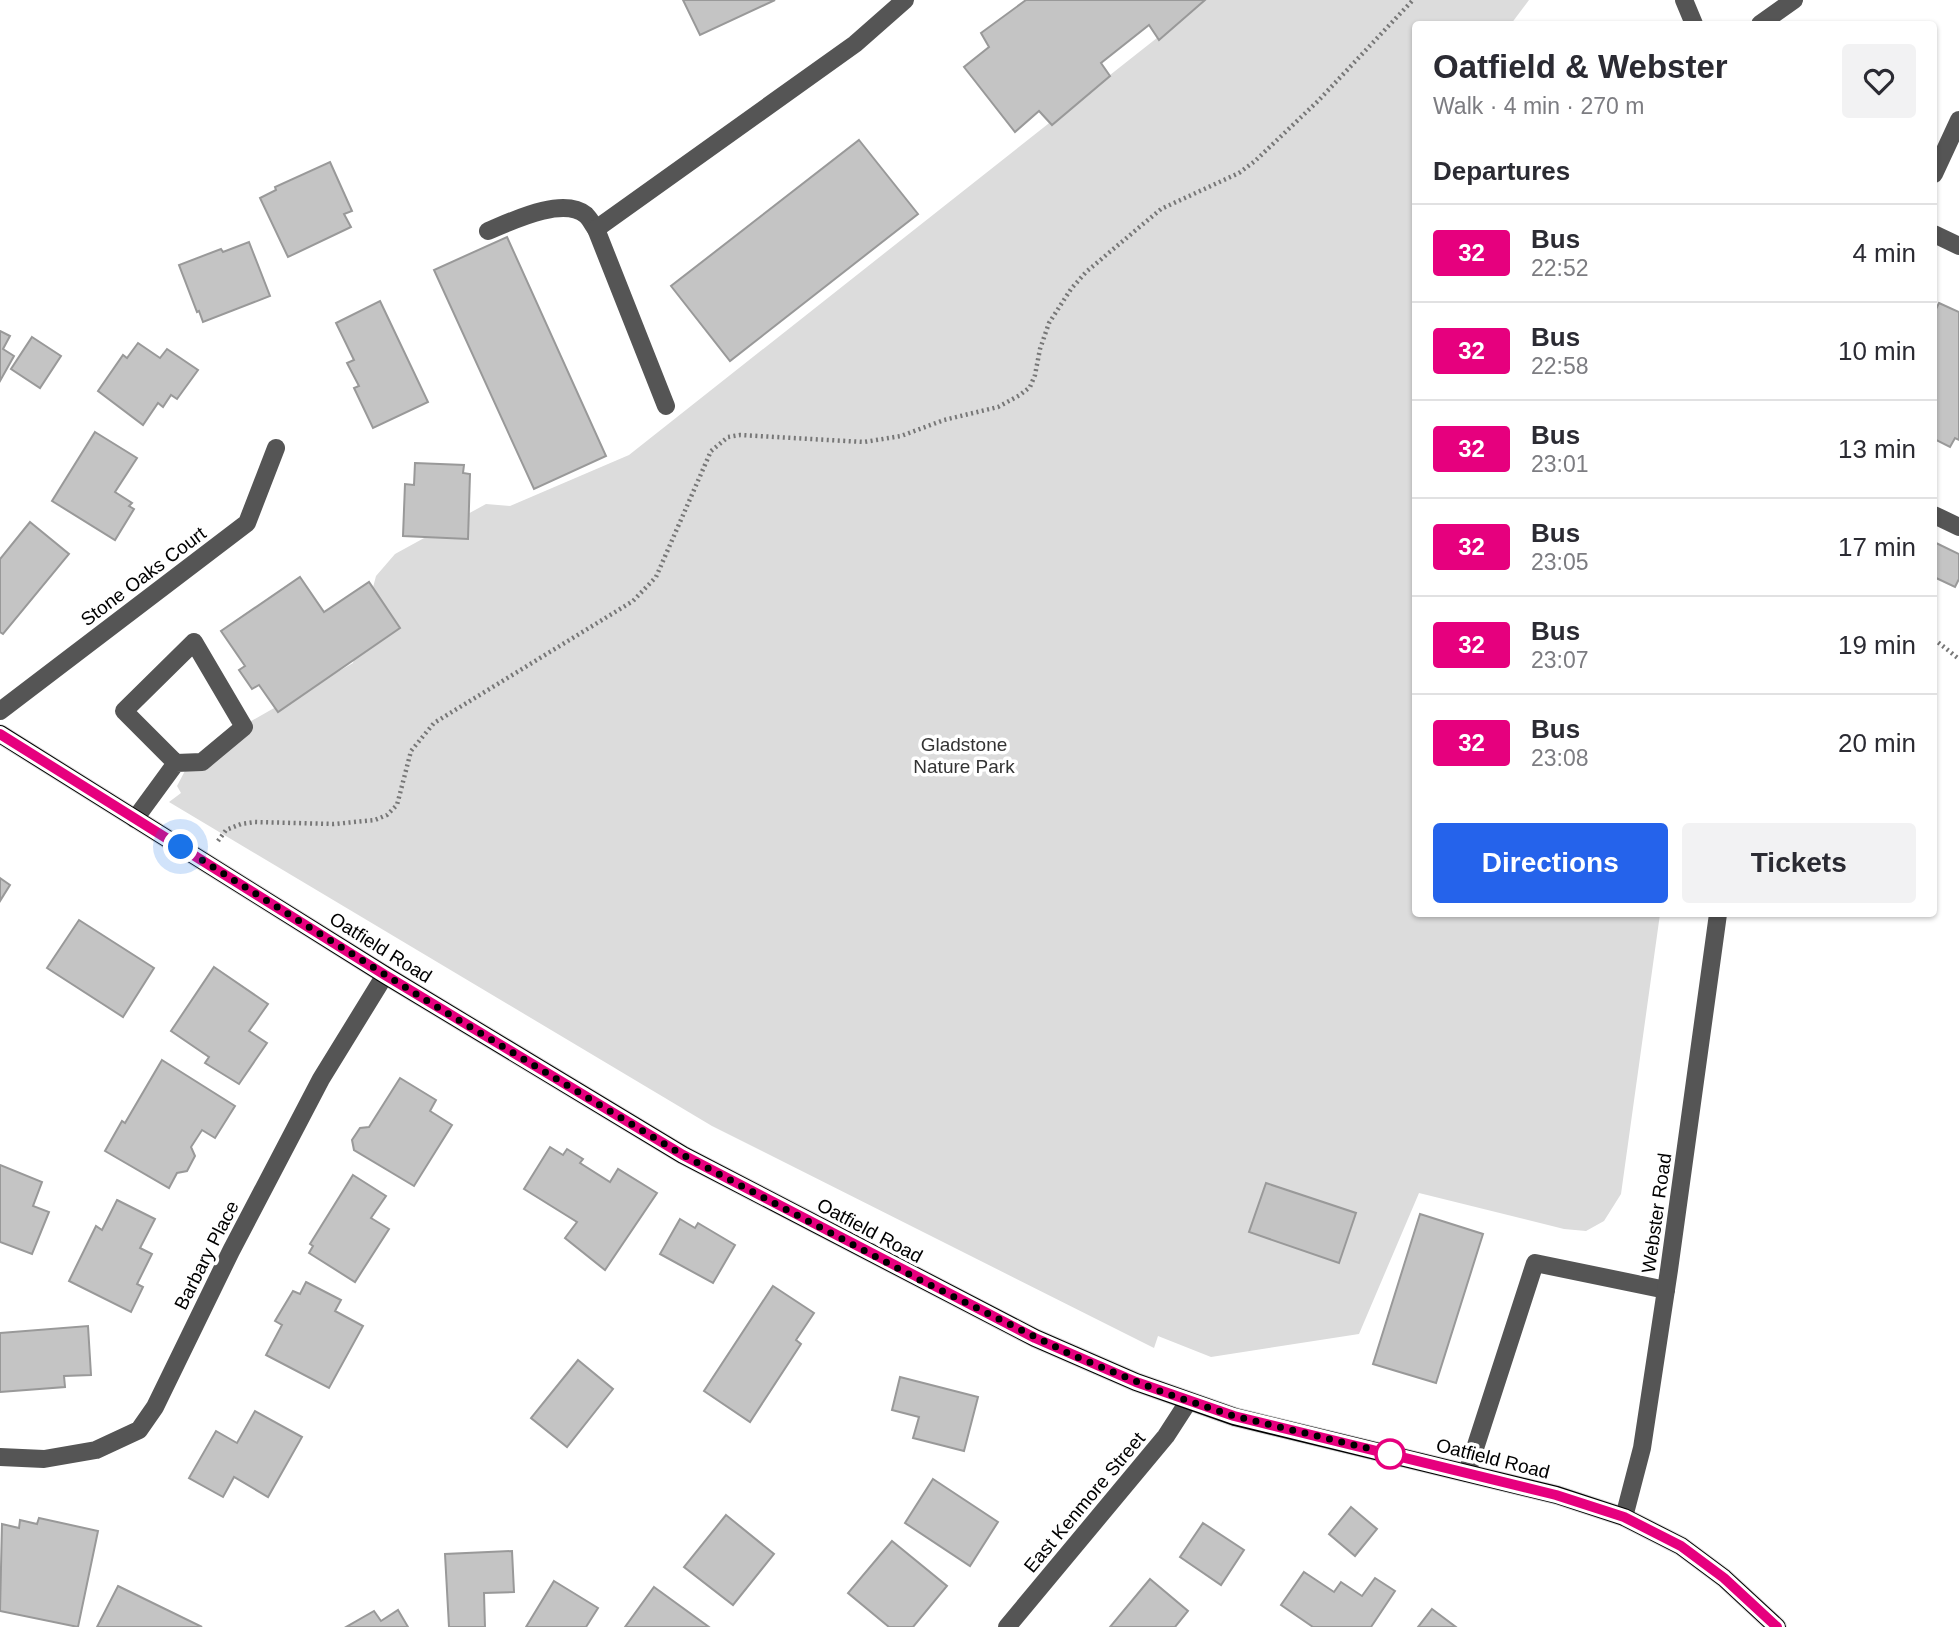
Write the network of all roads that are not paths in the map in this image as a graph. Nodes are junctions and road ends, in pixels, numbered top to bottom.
1 (1684, 0) edge
2 (1794, 0) edge
3 (894, 4) edge
4 (1693, 21) edge
5 (1764, 21) edge
6 (1958, 122) edge
7 (1937, 168) edge
8 (597, 229) junction
9 (488, 230) dead end
10 (1937, 235) edge
11 (1959, 246) edge
12 (666, 406) dead end
13 (276, 448) dead end
14 (1937, 516) edge
15 (1959, 527) edge
16 (0, 711) edge
17 (0, 734) edge
18 (176, 763) junction
19 (135, 818) junction
20 (1718, 917) edge
21 (385, 975) junction
22 (1666, 1290) junction
23 (1188, 1402) junction
24 (0, 1457) edge
25 (1467, 1473) junction
26 (1624, 1517) junction
27 (1007, 1627) edge
28 (1777, 1627) edge

1 - 4 street
2 - 5 street
3 - 8 street
6 - 7 street
8 - 9 street
8 - 12 street
10 - 11 street
13 - 16 street, Stone Oaks Court
14 - 15 street
17 - 19 main road, Oatfield Road
18 - 18 street
18 - 19 street
19 - 21 main road, Oatfield Road
20 - 22 street, Webster Road
21 - 23 main road, Oatfield Road
21 - 24 street, Barbary Place
22 - 25 street
22 - 26 street, Webster Road
23 - 25 main road, Oatfield Road
23 - 27 street, East Kenmore Street
25 - 26 main road, Oatfield Road
26 - 28 main road, Oatfield Road

